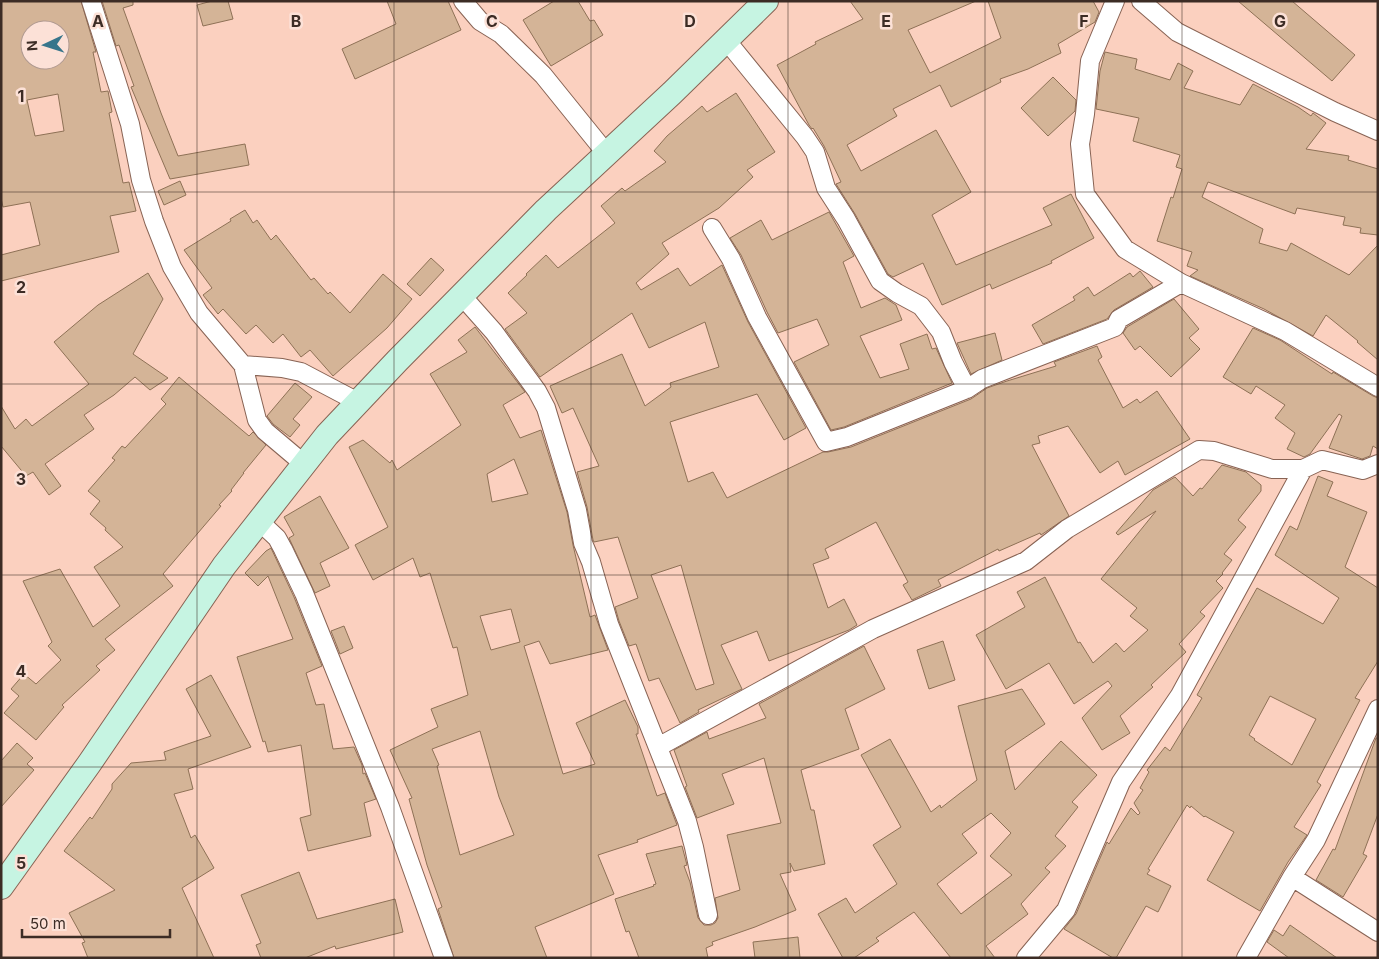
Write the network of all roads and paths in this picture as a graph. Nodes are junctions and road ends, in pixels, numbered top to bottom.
1 (91, 1) edge
2 (463, 1) edge
3 (766, 1) edge
4 (1115, 1) edge
5 (1141, 1) edge
6 (726, 40) junction
7 (1378, 131) edge
8 (606, 153) junction
9 (712, 228) dead end
10 (1181, 284) junction
11 (462, 296) junction
12 (244, 365) junction
13 (1378, 387) edge
14 (966, 389) junction
15 (358, 402) junction
16 (304, 464) junction
17 (1378, 464) edge
18 (1303, 469) junction
19 (259, 521) junction
20 (1378, 709) edge
21 (658, 747) junction
22 (1292, 877) junction
23 (1, 887) edge
24 (708, 915) dead end
25 (1378, 932) edge
26 (444, 958) edge
27 (1026, 958) edge
28 (1246, 958) edge

1 - 12 street
2 - 8 street
3 - 6 main road
4 - 10 street
5 - 7 street
6 - 8 main road
6 - 14 street
8 - 11 main road
9 - 14 street
10 - 13 street
10 - 14 street
11 - 15 main road
11 - 21 street
12 - 15 street
12 - 16 street
15 - 16 main road
16 - 19 main road
17 - 18 street
18 - 21 street
18 - 27 street
19 - 23 main road
19 - 26 street
20 - 22 street
21 - 24 street
22 - 25 street
22 - 28 street

